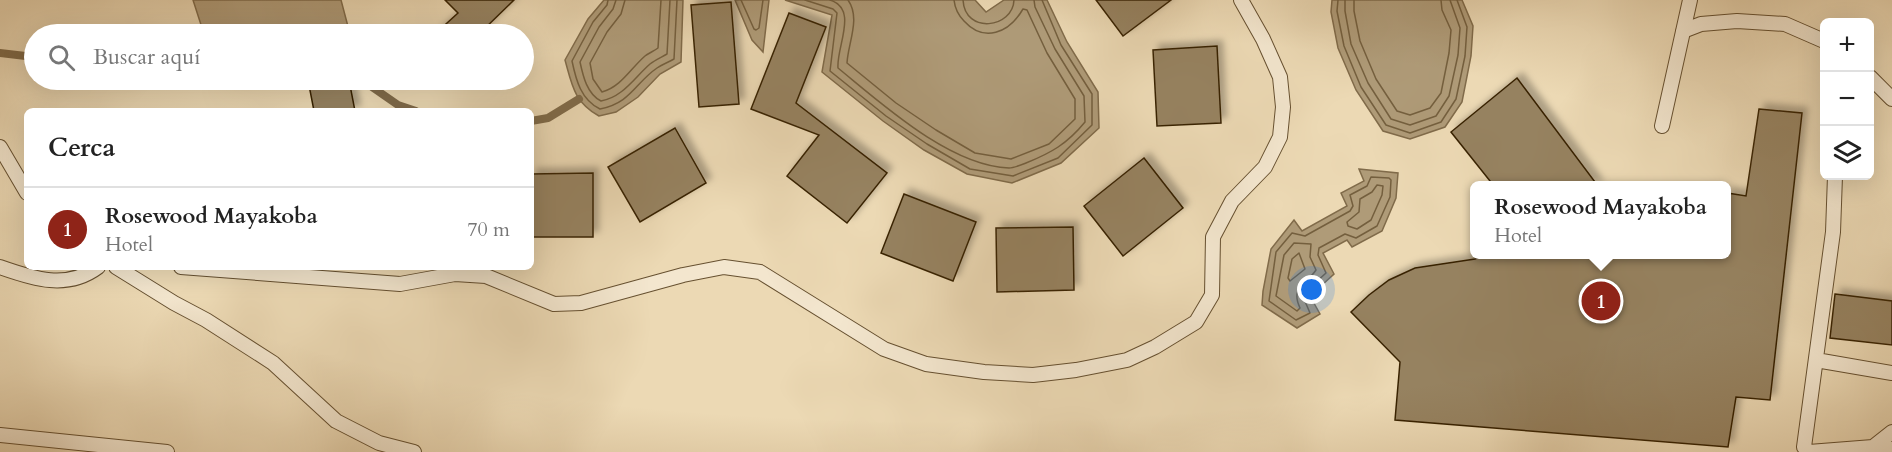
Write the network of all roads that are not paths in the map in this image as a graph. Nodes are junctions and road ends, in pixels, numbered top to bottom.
1 (1240, 0) edge
2 (1690, 0) edge
3 (1683, 31) junction
4 (1820, 39) edge
5 (1874, 81) edge
6 (1892, 99) edge
7 (1662, 126) dead end
8 (0, 147) edge
9 (1835, 180) edge
10 (24, 188) edge
11 (0, 267) edge
12 (94, 270) edge
13 (121, 270) edge
14 (220, 270) edge
15 (1816, 360) junction
16 (1892, 373) edge
17 (1892, 432) edge
18 (0, 435) edge
19 (1873, 447) junction
20 (1892, 449) edge
21 (166, 452) edge
22 (414, 452) edge

1 - 14 lane
2 - 3 lane
3 - 4 lane
3 - 7 lane
5 - 6 lane
8 - 10 lane
9 - 15 lane
11 - 12 lane
13 - 22 lane
15 - 16 lane
15 - 19 lane
17 - 19 lane
18 - 21 lane
19 - 20 lane

